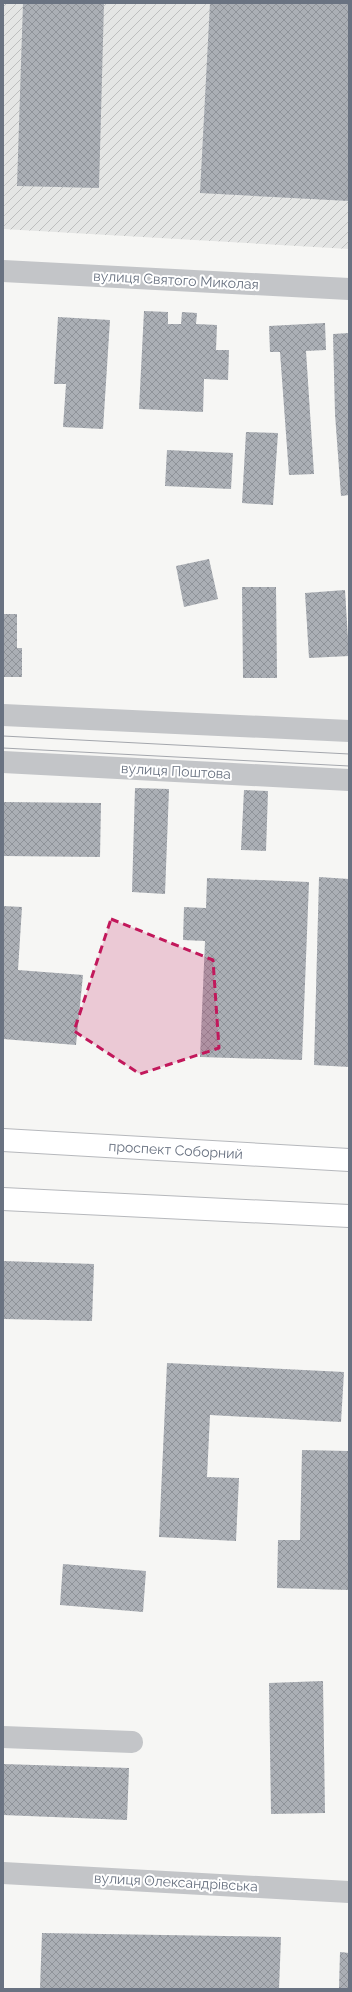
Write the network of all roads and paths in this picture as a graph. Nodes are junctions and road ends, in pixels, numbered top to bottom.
1 (3, 271) edge
2 (349, 289) edge
3 (3, 715) edge
4 (349, 731) edge
5 (3, 762) edge
6 (349, 780) edge
7 (3, 1140) edge
8 (349, 1160) edge
9 (3, 1199) edge
10 (349, 1216) edge
11 (3, 1737) edge
12 (132, 1742) dead end
13 (3, 1873) edge
14 (349, 1892) edge

1 - 2 street, вулиця Святого Миколая
3 - 4 street
5 - 6 street, вулиця Поштова
7 - 8 main road, проспект Соборний
9 - 10 main road
11 - 12 street
13 - 14 street, вулиця Олександрівська

